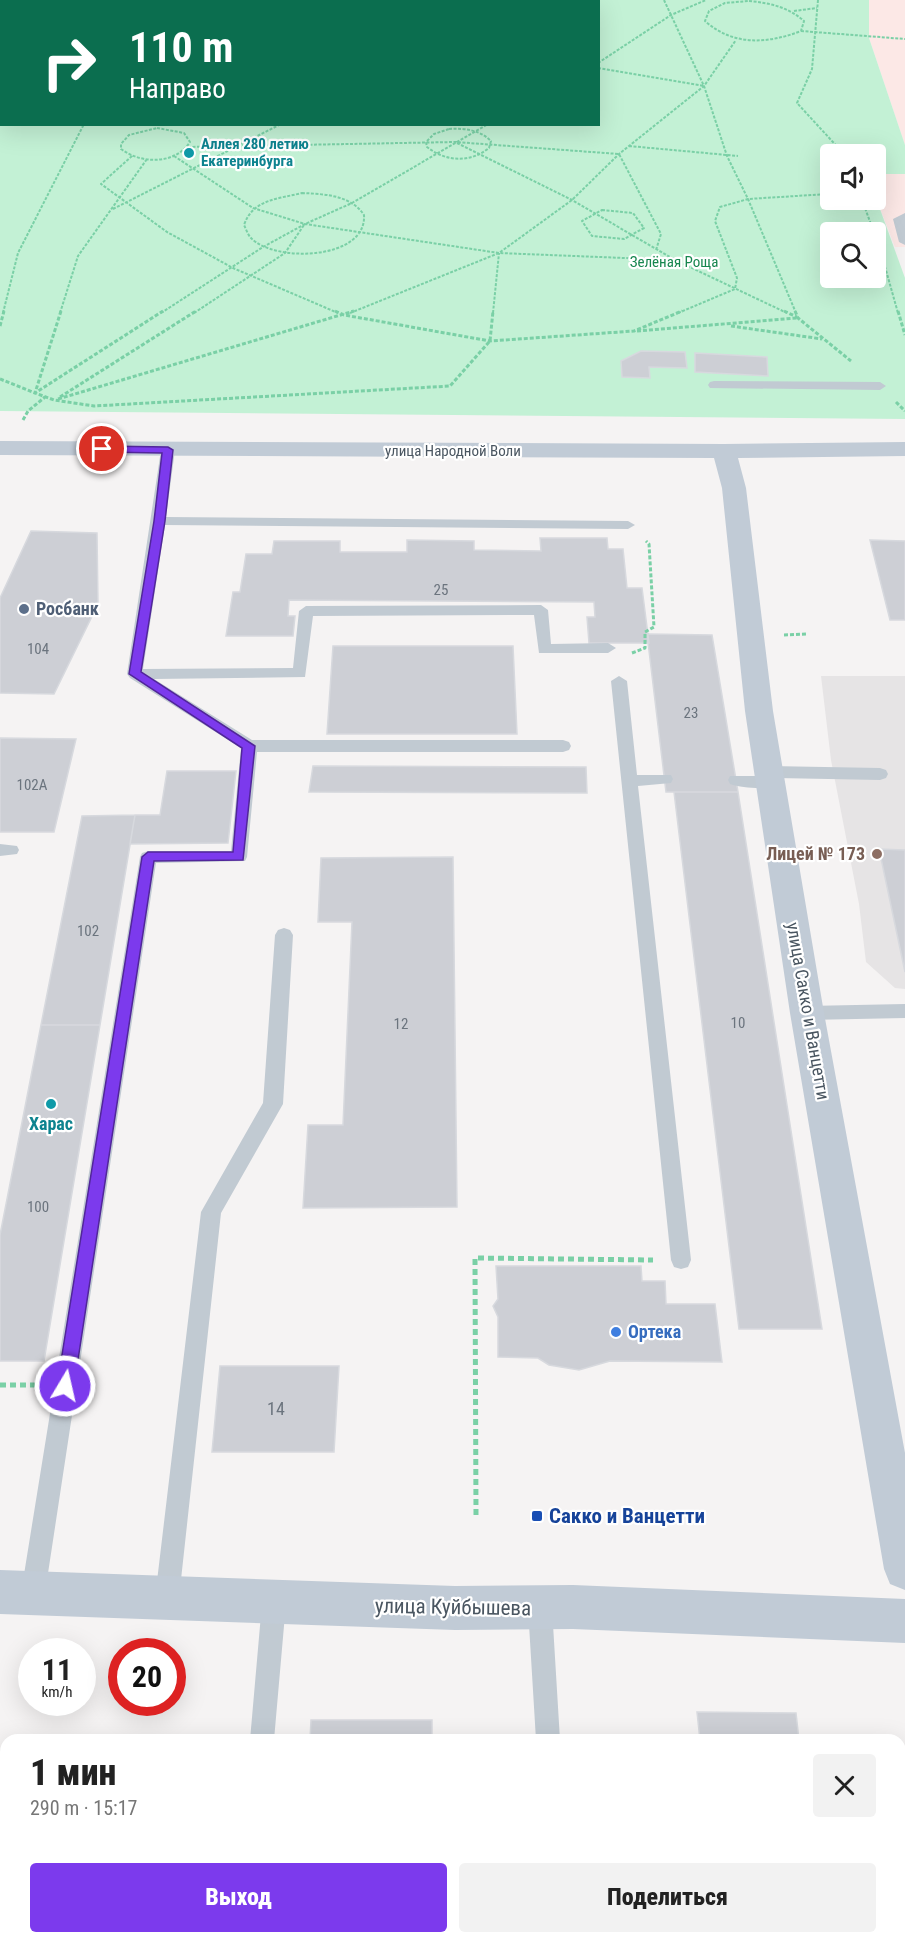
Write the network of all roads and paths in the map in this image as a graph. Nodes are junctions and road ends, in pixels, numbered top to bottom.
1 (664, 0) edge
2 (706, 0) edge
3 (818, 0) edge
4 (724, 2) edge
5 (774, 2) edge
6 (817, 8) junction
7 (794, 10) junction
8 (672, 15) junction
9 (801, 31) junction
10 (814, 33) junction
11 (736, 39) junction
12 (905, 39) edge
13 (600, 62) edge
14 (600, 68) edge
15 (704, 86) junction
16 (83, 126) edge
17 (156, 126) edge
18 (277, 126) edge
19 (485, 126) edge
20 (476, 131) junction
21 (426, 142) junction
22 (455, 142) junction
23 (244, 144) junction
24 (835, 144) edge
25 (491, 145) junction
26 (629, 146) junction
27 (188, 147) junction
28 (436, 154) junction
29 (619, 154) junction
30 (480, 155) junction
31 (132, 156) junction
32 (174, 156) junction
33 (727, 156) junction
34 (738, 156) dead end
35 (147, 159) junction
36 (193, 169) junction
37 (820, 194) edge
38 (119, 198) junction
39 (748, 199) junction
40 (572, 200) junction
41 (126, 202) junction
42 (352, 203) junction
43 (254, 208) junction
44 (110, 210) junction
45 (594, 214) junction
46 (905, 216) edge
47 (304, 224) junction
48 (360, 234) junction
49 (632, 235) junction
50 (905, 242) edge
51 (263, 247) junction
52 (656, 250) junction
53 (285, 253) junction
54 (499, 253) junction
55 (675, 260) junction
56 (233, 268) junction
57 (886, 271) edge
58 (252, 276) junction
59 (735, 290) junction
60 (344, 315) junction
61 (798, 318) junction
62 (725, 325) junction
63 (0, 326) edge
64 (634, 331) junction
65 (905, 335) edge
66 (824, 339) junction
67 (490, 341) junction
68 (0, 380) edge
69 (714, 385) dead end
70 (880, 386) junction
71 (35, 393) junction
72 (45, 397) junction
73 (54, 400) junction
74 (905, 411) edge
75 (23, 420) dead end
76 (0, 448) edge
77 (905, 449) edge
78 (168, 450) junction
79 (724, 451) junction
80 (159, 521) junction
81 (628, 525) joint
82 (784, 634) dead end
83 (806, 634) dead end
84 (608, 648) dead end
85 (135, 674) junction
86 (619, 681) joint
87 (249, 746) junction
88 (563, 746) dead end
89 (880, 774) dead end
90 (770, 777) junction
91 (665, 780) dead end
92 (736, 780) dead end
93 (629, 781) junction
94 (284, 935) dead end
95 (905, 1011) edge
96 (807, 1013) junction
97 (681, 1260) joint
98 (0, 1385) edge
99 (26, 1385) dead end
100 (476, 1515) dead end
101 (905, 1569) edge
102 (17, 1592) edge
103 (167, 1598) junction
104 (274, 1603) junction
105 (540, 1608) junction
106 (905, 1621) edge
107 (263, 1734) edge
108 (548, 1734) edge

1 - 8 path
2 - 8 path
3 - 6 path
4 - 5 path
4 - 11 path
5 - 7 path
6 - 7 path
6 - 10 path
7 - 9 path
8 - 13 path
8 - 15 path
9 - 10 path
9 - 11 path
10 - 12 path
10 - 24 path
11 - 15 path
14 - 15 path
15 - 26 path
15 - 33 path
16 - 63 path
17 - 27 path
17 - 31 path
18 - 23 path
19 - 20 path
20 - 21 path
20 - 22 path
20 - 25 path
21 - 22 path
21 - 23 path
21 - 28 path
22 - 25 path
22 - 28 path
22 - 30 path
23 - 27 path
23 - 36 path
25 - 29 path
25 - 30 path
26 - 29 path
26 - 33 path
27 - 32 path
28 - 30 path
28 - 42 path
29 - 40 path
29 - 52 path
30 - 40 path
31 - 35 path
31 - 38 path
32 - 35 path
32 - 36 path
33 - 34 path
33 - 39 path
35 - 38 path
36 - 41 path
36 - 43 path
37 - 39 path
38 - 41 path
38 - 44 path
39 - 59 path
39 - 61 path
40 - 45 path
40 - 54 path
41 - 44 path
41 - 56 path
42 - 43 path
42 - 47 path
42 - 48 path
43 - 47 path
43 - 51 path
44 - 71 path
45 - 49 path
45 - 49 path
45 - 49 path
46 - 50 lane
47 - 48 path
47 - 51 path
47 - 53 path
48 - 53 path
48 - 54 path
49 - 52 path
51 - 53 path
51 - 56 path
52 - 55 path
53 - 58 path
54 - 55 path
54 - 60 path
54 - 67 path
55 - 59 path
56 - 58 path
56 - 71 path
57 - 65 path
58 - 60 path
58 - 73 path
59 - 61 path
59 - 64 path
60 - 67 path
60 - 73 path
61 - 62 path
61 - 66 path
62 - 64 path
62 - 66 path
64 - 67 path
66 - 70 path
67 - 73 path
68 - 71 path
69 - 70 lane
70 - 74 path
71 - 72 path
72 - 73 path
72 - 75 path
76 - 78 street, улица Народной Воли
77 - 79 street, улица Народной Воли
78 - 79 street, улица Народной Воли
78 - 80 lane
79 - 90 street, улица Сакко и Ванцетти
80 - 81 lane
80 - 85 lane
81 - 86 path
82 - 83 path
84 - 85 lane
85 - 87 lane
86 - 93 lane
87 - 88 lane
87 - 102 lane
89 - 90 lane
90 - 92 lane
90 - 96 street, улица Сакко и Ванцетти
91 - 93 lane
93 - 97 lane
94 - 103 lane
95 - 96 lane
96 - 101 street, улица Сакко и Ванцетти
97 - 100 path
98 - 99 path
102 - 103 street, улица Куйбышева
103 - 104 street, улица Куйбышева
104 - 105 street, улица Куйбышева
104 - 107 lane
105 - 106 street, улица Куйбышева
105 - 108 lane

